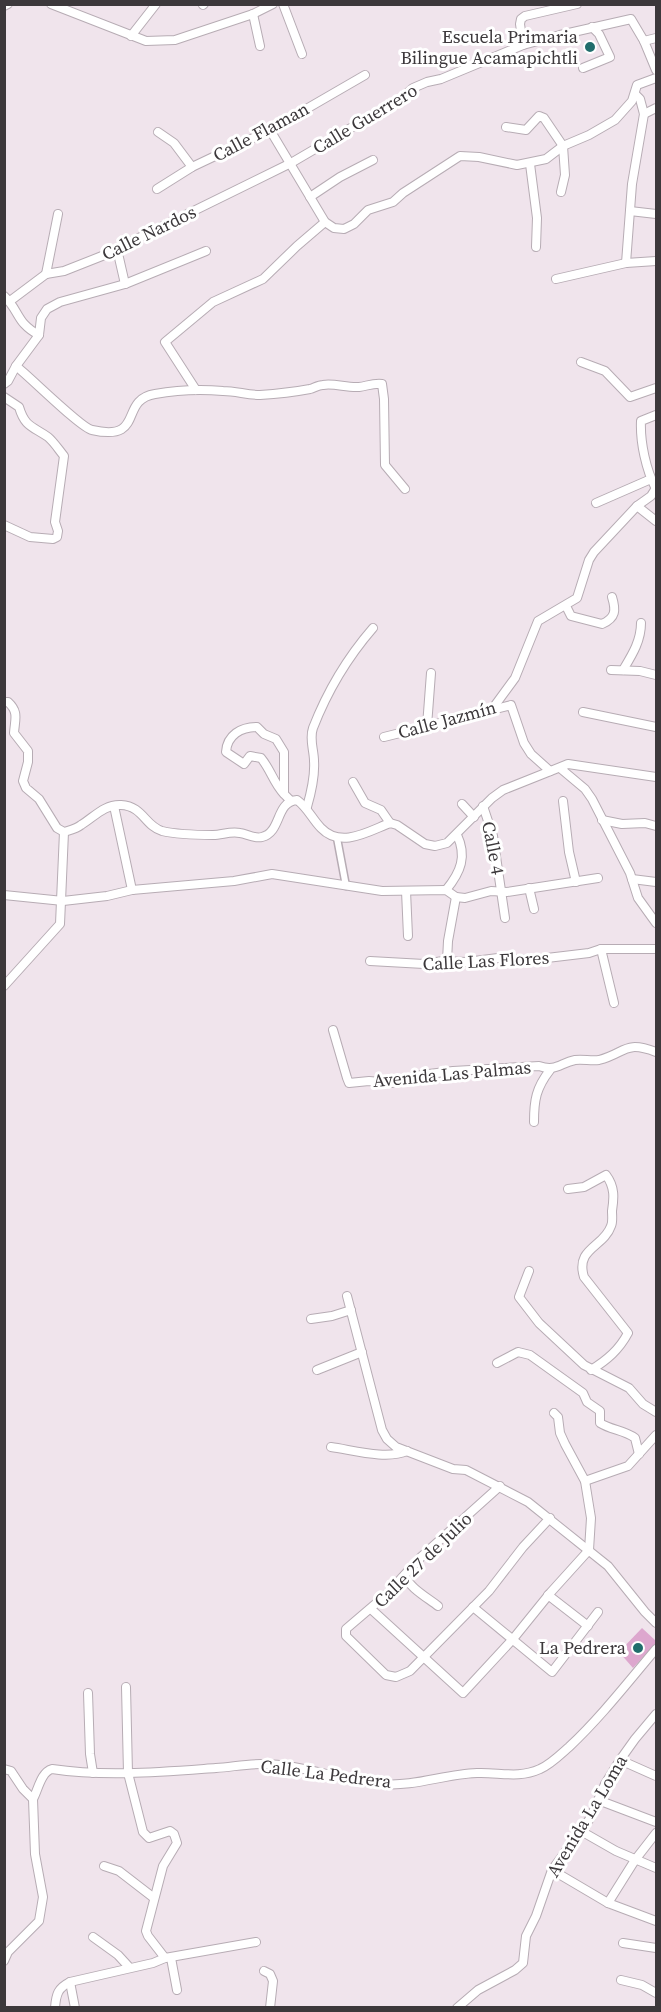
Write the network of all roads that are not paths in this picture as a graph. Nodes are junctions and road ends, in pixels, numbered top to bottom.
1 (51, 4) edge
2 (156, 4) edge
3 (273, 4) edge
4 (283, 4) edge
5 (577, 4) edge
6 (253, 14) junction
7 (592, 27) junction
8 (131, 36) junction
9 (657, 38) edge
10 (644, 41) junction
11 (523, 45) junction
12 (260, 46) dead end
13 (302, 54) dead end
14 (584, 68) dead end
15 (657, 70) edge
16 (365, 75) dead end
17 (657, 78) edge
18 (635, 94) junction
19 (657, 108) edge
20 (644, 114) junction
21 (506, 127) dead end
22 (270, 129) junction
23 (158, 132) dead end
24 (562, 146) junction
25 (373, 160) dead end
26 (291, 163) junction
27 (530, 164) junction
28 (192, 167) junction
29 (157, 189) dead end
30 (561, 192) dead end
31 (310, 197) junction
32 (630, 211) junction
33 (58, 214) dead end
34 (657, 214) edge
35 (325, 222) junction
36 (536, 247) dead end
37 (117, 249) junction
38 (206, 250) dead end
39 (657, 261) edge
40 (627, 263) junction
41 (46, 274) junction
42 (556, 279) dead end
43 (124, 284) junction
44 (7, 298) edge
45 (39, 335) junction
46 (582, 362) dead end
47 (16, 366) junction
48 (4, 384) edge
49 (657, 388) edge
50 (196, 390) junction
51 (4, 397) edge
52 (657, 415) edge
53 (651, 480) junction
54 (405, 489) dead end
55 (656, 489) edge
56 (596, 503) dead end
57 (637, 506) junction
58 (657, 521) edge
59 (4, 525) edge
60 (612, 597) dead end
61 (566, 606) junction
62 (641, 623) dead end
63 (373, 628) dead end
64 (623, 669) junction
65 (611, 670) dead end
66 (432, 673) dead end
67 (657, 675) edge
68 (6, 702) edge
69 (493, 708) junction
70 (583, 712) dead end
71 (427, 726) junction
72 (657, 727) edge
73 (384, 737) dead end
74 (560, 768) junction
75 (550, 771) junction
76 (657, 777) edge
77 (353, 782) dead end
78 (284, 794) junction
79 (290, 800) junction
80 (563, 801) dead end
81 (462, 804) dead end
82 (114, 806) junction
83 (483, 806) junction
84 (307, 807) junction
85 (474, 817) junction
86 (603, 820) junction
87 (390, 823) junction
88 (657, 826) edge
89 (64, 832) junction
90 (457, 835) junction
91 (337, 838) junction
92 (598, 878) dead end
93 (632, 879) junction
94 (576, 882) junction
95 (657, 882) edge
96 (346, 886) junction
97 (529, 888) junction
98 (132, 890) junction
99 (446, 890) junction
100 (406, 891) junction
101 (501, 891) junction
102 (4, 895) edge
103 (456, 897) junction
104 (63, 901) junction
105 (534, 909) dead end
106 (505, 918) dead end
107 (657, 923) edge
108 (408, 936) dead end
109 (601, 949) junction
110 (657, 949) edge
111 (370, 961) dead end
112 (447, 961) junction
113 (4, 986) edge
114 (614, 1003) dead end
115 (333, 1030) dead end
116 (657, 1052) edge
117 (550, 1070) junction
118 (534, 1122) dead end
119 (568, 1190) dead end
120 (529, 1271) dead end
121 (347, 1296) dead end
122 (351, 1310) junction
123 (311, 1319) dead end
124 (362, 1352) junction
125 (497, 1363) dead end
126 (317, 1370) dead end
127 (591, 1370) junction
128 (657, 1412) edge
129 (554, 1413) dead end
130 (657, 1435) edge
131 (331, 1447) dead end
132 (407, 1451) junction
133 (639, 1454) junction
134 (585, 1481) junction
135 (500, 1486) junction
136 (550, 1518) junction
137 (589, 1550) junction
138 (405, 1575) junction
139 (548, 1595) junction
140 (438, 1606) dead end
141 (473, 1607) junction
142 (371, 1609) junction
143 (598, 1612) dead end
144 (657, 1623) edge
145 (588, 1626) junction
146 (513, 1639) junction
147 (657, 1649) edge
148 (425, 1656) junction
149 (126, 1687) dead end
150 (88, 1693) dead end
151 (657, 1714) edge
152 (620, 1760) junction
153 (4, 1769) edge
154 (93, 1773) junction
155 (128, 1773) junction
156 (657, 1776) edge
157 (33, 1799) junction
158 (598, 1800) junction
159 (657, 1822) edge
160 (581, 1831) junction
161 (657, 1833) edge
162 (635, 1860) junction
163 (104, 1866) dead end
164 (657, 1868) edge
165 (552, 1870) junction
166 (154, 1898) junction
167 (608, 1903) junction
168 (657, 1922) edge
169 (93, 1937) dead end
170 (256, 1942) dead end
171 (623, 1943) dead end
172 (657, 1948) edge
173 (168, 1958) junction
174 (4, 1961) edge
175 (129, 1967) junction
176 (264, 1971) dead end
177 (621, 1980) dead end
178 (70, 1982) junction
179 (177, 1990) dead end
180 (657, 1993) edge
181 (55, 2007) edge
182 (75, 2007) edge
183 (270, 2007) edge
184 (457, 2007) edge

1 - 8 street
2 - 8 street
3 - 6 street
4 - 13 street
5 - 11 street
6 - 8 street
6 - 12 street
7 - 10 street
7 - 11 street
7 - 14 street
9 - 10 street
10 - 15 street
11 - 26 street, Calle Guerrero
16 - 22 street, Calle Flaman
17 - 18 street
18 - 20 street
18 - 24 street
19 - 20 street
20 - 32 street
21 - 24 street
22 - 26 street
22 - 28 street, Calle Flaman
23 - 28 street
24 - 27 street
24 - 30 street
25 - 31 street
26 - 31 street
26 - 37 street, Calle Nardos
27 - 35 street
27 - 36 street
28 - 29 street, Calle Flaman
31 - 35 street
32 - 34 street
32 - 40 street
33 - 41 street
35 - 50 street
37 - 41 street, Calle Nardos
37 - 43 street
38 - 43 street
39 - 40 street
40 - 42 street
41 - 44 street, Calle Nardos
43 - 45 street
44 - 45 street
45 - 47 street
46 - 49 street
47 - 48 street
47 - 50 street
50 - 54 street
51 - 59 street
52 - 53 street
53 - 55 street
53 - 56 street
55 - 57 street
57 - 58 street
57 - 61 street
60 - 61 street
61 - 69 street
62 - 64 street
63 - 84 street
64 - 65 street
64 - 67 street
66 - 71 street
68 - 89 street
69 - 71 street, Calle Jazmín
69 - 75 street, Calle Jazmín
70 - 72 street
71 - 73 street, Calle Jazmín
74 - 75 street
74 - 76 street
74 - 86 street
75 - 83 street
77 - 87 street
78 - 78 street
78 - 79 street
79 - 82 street
79 - 84 street
80 - 94 street
81 - 85 street
82 - 89 street
82 - 98 street
83 - 85 street
83 - 101 street, Calle 4
84 - 91 street
85 - 90 street
86 - 88 street
86 - 93 street
87 - 90 street
87 - 91 street
89 - 104 street
90 - 99 street
91 - 96 street
92 - 94 street
93 - 95 street
93 - 107 street
94 - 97 street
96 - 98 street
96 - 100 street
97 - 101 street
97 - 105 street
98 - 104 street
99 - 100 street
99 - 103 street
100 - 108 street
101 - 103 street
101 - 106 street, Calle 4
102 - 104 street
103 - 112 street
104 - 113 street
109 - 110 street, Calle Las Flores
109 - 112 street, Calle Las Flores
109 - 114 street
111 - 112 street, Calle Las Flores
115 - 117 street, Avenida Las Palmas
116 - 117 street, Avenida Las Palmas
117 - 118 street
119 - 127 street
120 - 127 street
121 - 122 street
122 - 123 street
122 - 124 street
124 - 126 street
124 - 132 street
125 - 133 street
127 - 128 street
129 - 134 street
130 - 133 street
131 - 132 street
132 - 135 street
133 - 134 street
134 - 137 street
135 - 136 street
135 - 138 street, Calle 27 de Julio
136 - 137 street
136 - 141 street
137 - 139 street
137 - 144 street
138 - 140 street
138 - 142 street, Calle 27 de Julio
139 - 145 street
139 - 146 street
141 - 146 street
141 - 148 street
142 - 148 street
142 - 148 street, Calle 27 de Julio
143 - 145 street
145 - 146 street
146 - 148 street
147 - 155 street, Calle La Pedrera
149 - 155 street
150 - 154 street
151 - 152 street, Avenida La Loma
152 - 156 street
152 - 158 street, Avenida La Loma
153 - 157 street
154 - 155 street, Calle La Pedrera
154 - 157 street, Calle La Pedrera
155 - 166 street
157 - 174 street
158 - 159 street
158 - 160 street, Avenida La Loma
160 - 162 street
160 - 165 street, Avenida La Loma
161 - 162 street
162 - 164 street
162 - 167 street
163 - 166 street
165 - 167 street
165 - 184 street, Avenida La Loma
166 - 173 street
167 - 168 street
169 - 175 street
170 - 173 street
171 - 172 street
173 - 175 street
173 - 179 street
175 - 178 street
176 - 183 street
177 - 180 street
178 - 181 street
178 - 182 street

